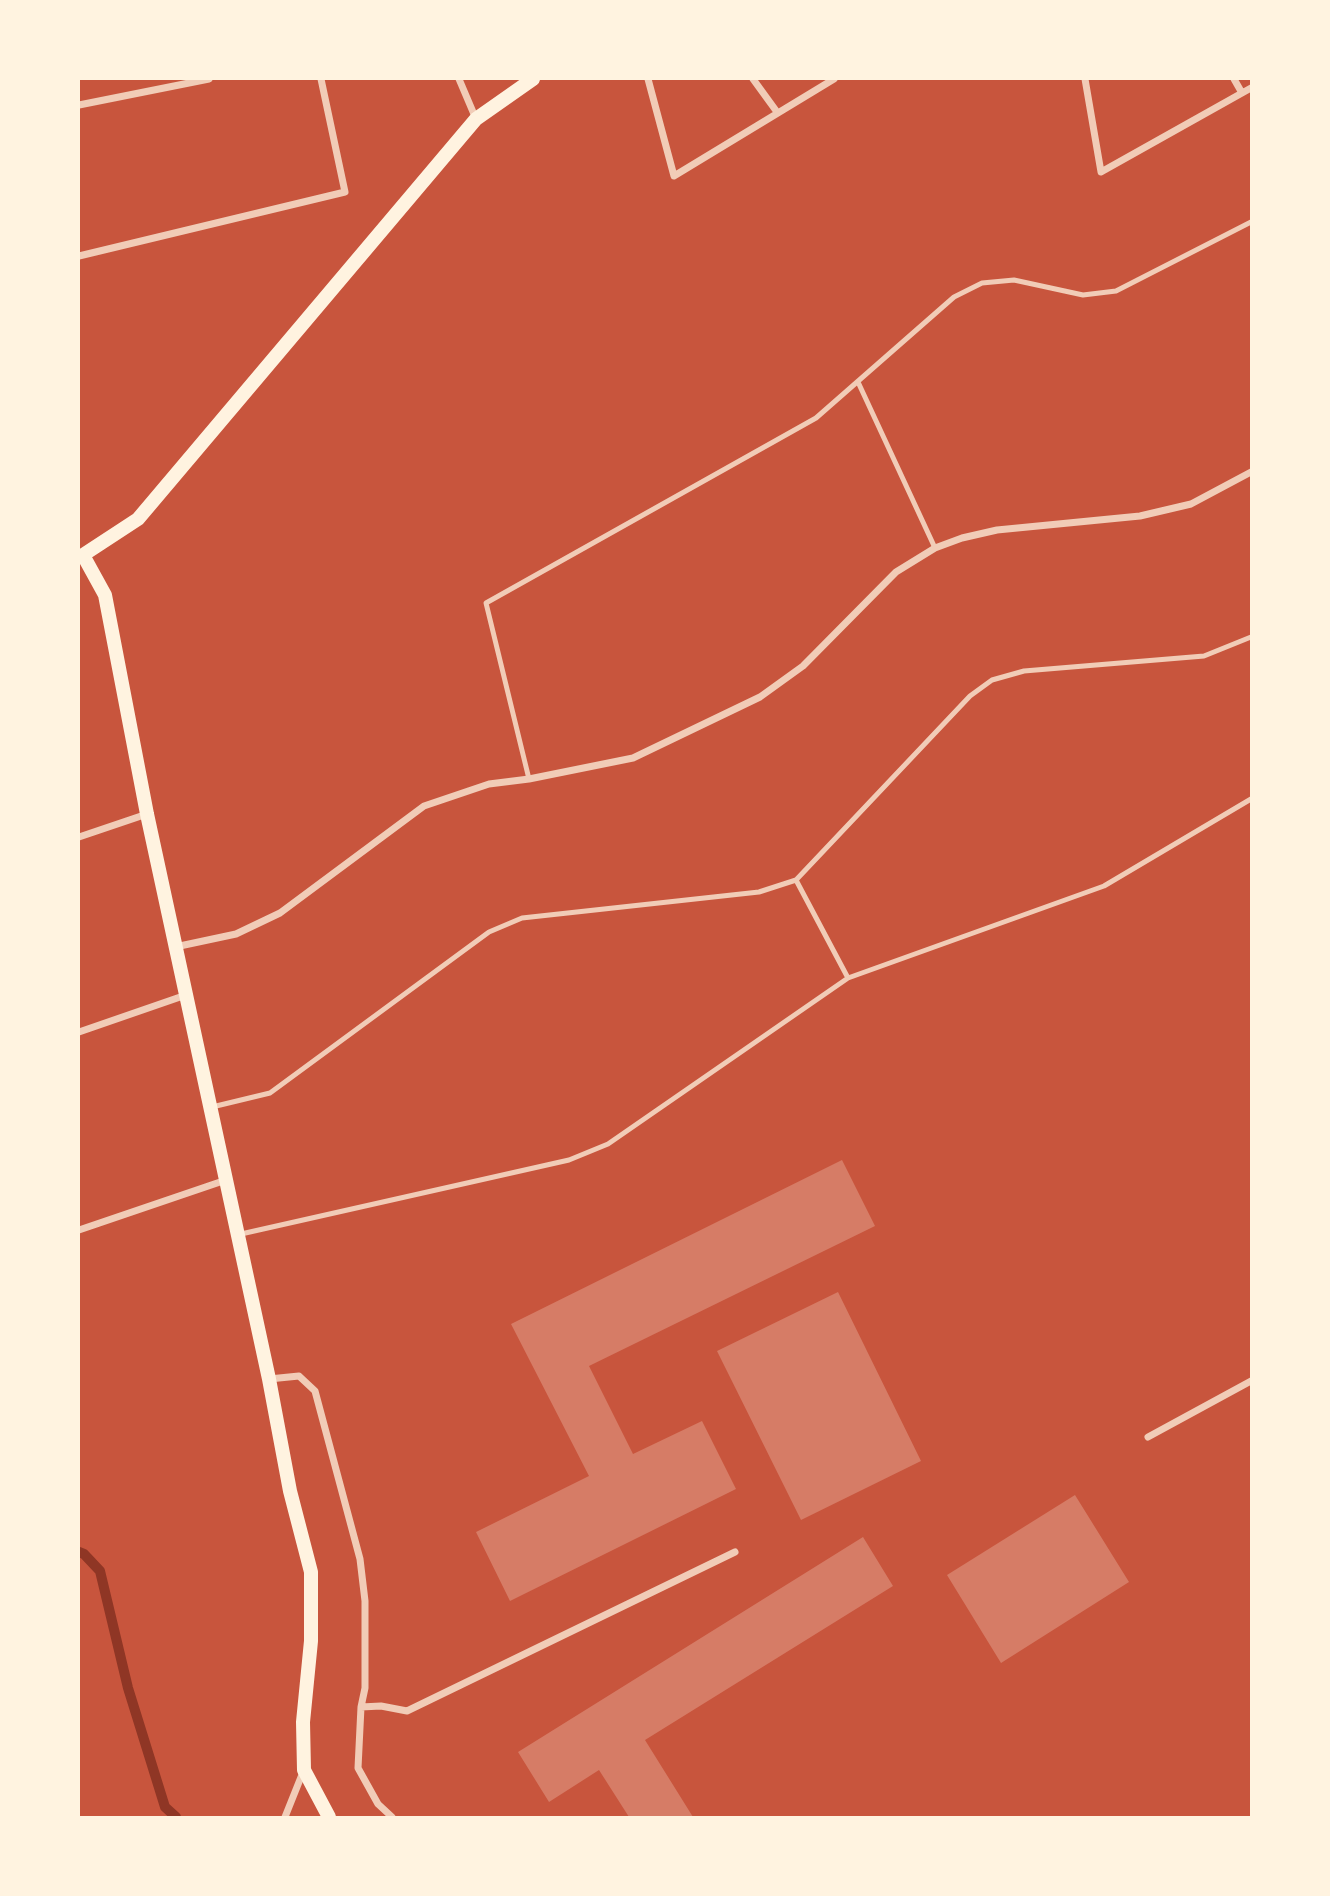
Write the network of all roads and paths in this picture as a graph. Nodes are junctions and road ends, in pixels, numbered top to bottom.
1 (209, 79) edge
2 (321, 79) edge
3 (459, 79) edge
4 (533, 79) edge
5 (648, 79) edge
6 (753, 79) edge
7 (834, 79) edge
8 (1084, 79) edge
9 (1234, 79) edge
10 (1251, 88) edge
11 (1242, 93) junction
12 (79, 105) edge
13 (778, 112) junction
14 (476, 118) junction
15 (1251, 222) edge
16 (79, 256) edge
17 (858, 382) junction
18 (1251, 472) edge
19 (935, 548) junction
20 (81, 555) edge
21 (1251, 637) edge
22 (529, 779) junction
23 (1251, 799) edge
24 (147, 814) junction
25 (79, 837) edge
26 (796, 880) junction
27 (175, 947) junction
28 (848, 978) junction
29 (186, 995) junction
30 (79, 1032) edge
31 (211, 1107) junction
32 (226, 1180) junction
33 (79, 1230) edge
34 (238, 1235) junction
35 (269, 1379) junction
36 (1251, 1381) edge
37 (1148, 1437) dead end
38 (735, 1552) dead end
39 (361, 1707) junction
40 (304, 1770) junction
41 (285, 1817) edge
42 (329, 1817) edge
43 (392, 1817) edge

1 - 12 street
2 - 16 street
3 - 14 street
4 - 14 main road
5 - 13 street
6 - 13 street
7 - 13 street
8 - 11 street
9 - 11 street
10 - 11 street
14 - 20 main road
15 - 17 lane
17 - 19 lane
17 - 22 lane
18 - 19 street
19 - 22 street
20 - 24 main road
21 - 26 lane
22 - 27 street
23 - 28 lane
24 - 25 street
24 - 27 main road
26 - 28 lane
26 - 31 lane
27 - 29 main road
28 - 34 lane
29 - 30 street
29 - 31 main road
31 - 32 main road
32 - 33 street
32 - 34 main road
34 - 35 main road
35 - 39 street
35 - 40 main road
36 - 37 street
38 - 39 street
39 - 43 street
40 - 41 street
40 - 42 main road

